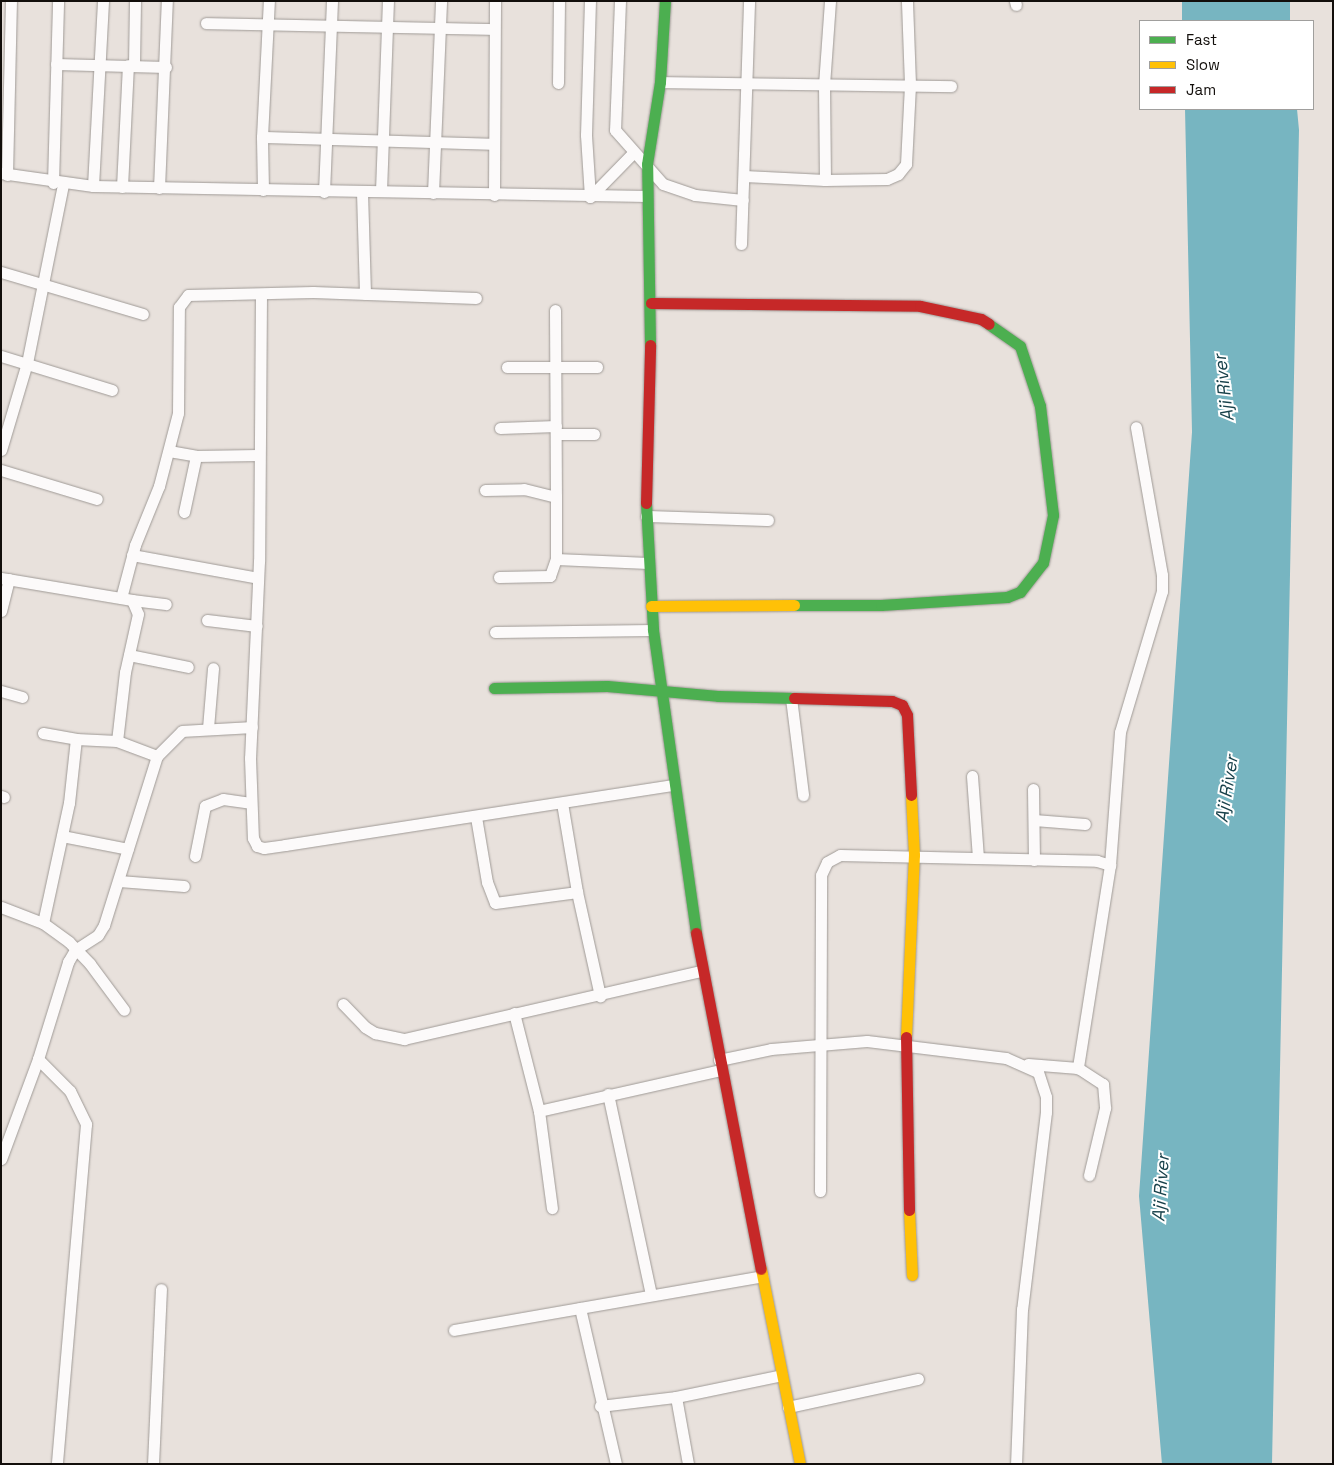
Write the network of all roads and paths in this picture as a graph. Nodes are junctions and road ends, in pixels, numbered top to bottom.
1 (11, 1) edge
2 (58, 1) edge
3 (103, 1) edge
4 (135, 1) edge
5 (168, 1) edge
6 (269, 1) edge
7 (332, 1) edge
8 (388, 1) edge
9 (441, 1) edge
10 (495, 1) edge
11 (559, 1) edge
12 (590, 1) edge
13 (620, 1) edge
14 (665, 1) edge
15 (749, 1) edge
16 (830, 1) edge
17 (907, 1) edge
18 (7, 22) edge
19 (206, 24) dead end
20 (269, 24) junction
21 (331, 26) junction
22 (387, 27) junction
23 (440, 28) junction
24 (493, 29) junction
25 (56, 64) junction
26 (102, 65) junction
27 (131, 65) junction
28 (166, 67) junction
29 (660, 82) junction
30 (558, 83) dead end
31 (749, 84) junction
32 (910, 84) junction
33 (824, 85) junction
34 (951, 86) dead end
35 (262, 137) junction
36 (326, 141) junction
37 (382, 141) junction
38 (434, 142) junction
39 (493, 144) junction
40 (633, 153) junction
41 (647, 164) junction
42 (4, 174) edge
43 (744, 176) junction
44 (825, 180) junction
45 (58, 183) junction
46 (92, 186) junction
47 (122, 187) junction
48 (159, 188) junction
49 (263, 190) junction
50 (381, 191) junction
51 (324, 192) junction
52 (362, 192) junction
53 (433, 193) junction
54 (494, 195) junction
55 (647, 196) junction
56 (590, 197) junction
57 (743, 200) junction
58 (741, 244) dead end
59 (1, 272) edge
60 (45, 285) junction
61 (261, 294) junction
62 (365, 294) junction
63 (476, 298) dead end
64 (651, 302) junction
65 (555, 310) dead end
66 (143, 314) dead end
67 (1, 356) edge
68 (27, 363) junction
69 (507, 367) dead end
70 (555, 367) junction
71 (597, 367) dead end
72 (112, 390) dead end
73 (1136, 427) dead end
74 (500, 428) dead end
75 (556, 430) junction
76 (594, 434) dead end
77 (1, 450) edge
78 (169, 451) junction
79 (258, 455) junction
80 (196, 456) junction
81 (1, 470) edge
82 (485, 490) dead end
83 (556, 497) junction
84 (96, 499) dead end
85 (184, 512) dead end
86 (646, 516) junction
87 (768, 520) dead end
88 (132, 555) junction
89 (556, 559) junction
90 (648, 563) junction
91 (499, 577) dead end
92 (5, 578) edge
93 (258, 578) junction
94 (127, 599) junction
95 (166, 604) dead end
96 (651, 606) junction
97 (1, 611) edge
98 (207, 620) dead end
99 (257, 626) junction
100 (653, 630) junction
101 (495, 632) dead end
102 (129, 655) junction
103 (188, 667) dead end
104 (213, 668) dead end
105 (494, 688) dead end
106 (662, 690) junction
107 (1, 691) edge
108 (22, 698) dead end
109 (790, 698) junction
110 (252, 727) junction
111 (208, 728) junction
112 (43, 733) dead end
113 (76, 739) junction
114 (117, 741) junction
115 (157, 756) junction
116 (972, 776) dead end
117 (673, 785) junction
118 (1033, 789) dead end
119 (803, 796) dead end
120 (251, 803) junction
121 (562, 804) junction
122 (476, 817) junction
123 (1034, 820) junction
124 (1085, 824) dead end
125 (62, 836) junction
126 (128, 849) junction
127 (914, 855) junction
128 (195, 856) dead end
129 (978, 858) junction
130 (1034, 860) junction
131 (1110, 865) junction
132 (119, 881) junction
133 (184, 886) dead end
134 (577, 892) junction
135 (1, 906) edge
136 (43, 923) junction
137 (75, 950) junction
138 (702, 972) junction
139 (600, 996) junction
140 (343, 1004) dead end
141 (124, 1010) dead end
142 (514, 1013) junction
143 (819, 1043) junction
144 (906, 1044) junction
145 (38, 1059) junction
146 (1026, 1064) junction
147 (720, 1065) junction
148 (1078, 1068) junction
149 (608, 1094) junction
150 (539, 1111) junction
151 (1, 1159) edge
152 (1089, 1175) dead end
153 (820, 1191) dead end
154 (552, 1208) dead end
155 (912, 1275) dead end
156 (762, 1276) junction
157 (161, 1289) dead end
158 (651, 1294) junction
159 (580, 1308) junction
160 (454, 1330) dead end
161 (782, 1375) junction
162 (918, 1379) dead end
163 (676, 1397) junction
164 (600, 1406) junction
165 (788, 1407) junction
166 (57, 1464) edge
167 (153, 1464) edge
168 (616, 1464) edge
169 (688, 1464) edge
170 (800, 1464) edge
171 (1016, 1464) edge

1 - 18 street
2 - 25 street
3 - 26 street
4 - 27 street
5 - 28 street
6 - 20 street
7 - 21 street
8 - 22 street
9 - 23 street
10 - 24 street
11 - 30 street
12 - 56 street
13 - 40 street
14 - 29 street
15 - 31 street
16 - 33 street
17 - 32 street
18 - 42 street
19 - 20 street
20 - 21 street
20 - 35 street
21 - 22 street
21 - 36 street
22 - 23 street
22 - 37 street
23 - 24 street
23 - 38 street
24 - 39 street
25 - 26 street
25 - 45 street
26 - 27 street
26 - 46 street
27 - 28 street
27 - 47 street
28 - 48 street
29 - 31 street
29 - 41 street
31 - 33 street
31 - 43 street
32 - 33 street
32 - 34 street
32 - 44 street
33 - 44 street
35 - 36 street
35 - 49 street
36 - 37 street
36 - 51 street
37 - 38 street
37 - 50 street
38 - 39 street
38 - 53 street
39 - 54 street
40 - 41 street
40 - 56 street
41 - 55 street
41 - 57 street
42 - 45 street
43 - 44 street
43 - 57 street
45 - 46 street
45 - 60 street
46 - 47 street
47 - 48 street
48 - 49 street
49 - 51 street
50 - 52 street
50 - 53 street
51 - 52 street
52 - 62 street
53 - 54 street
54 - 56 street
55 - 56 street
55 - 64 street
57 - 58 street
59 - 60 street
60 - 66 street
60 - 68 street
61 - 62 street
61 - 78 street
61 - 79 street
62 - 63 street
64 - 86 street
64 - 96 street
65 - 70 street
67 - 68 street
68 - 72 street
68 - 77 street
69 - 70 street
70 - 71 street
70 - 75 street
73 - 131 street
74 - 75 street
75 - 76 street
75 - 83 street
78 - 80 street
78 - 88 street
79 - 80 street
79 - 93 street
80 - 85 street
81 - 84 street
82 - 83 street
83 - 89 street
86 - 87 street
86 - 90 street
88 - 93 street
88 - 94 street
89 - 90 street
89 - 91 street
90 - 96 street
92 - 94 street
92 - 97 street
93 - 99 street
94 - 95 street
94 - 102 street
96 - 100 street
98 - 99 street
99 - 110 street
100 - 101 street
100 - 106 street
102 - 103 street
102 - 114 street
104 - 111 street
105 - 106 street
106 - 109 street
106 - 117 street
107 - 108 street
109 - 119 street
109 - 127 street
110 - 111 street
110 - 120 street
111 - 115 street
112 - 113 street
113 - 114 street
113 - 125 street
114 - 115 street
115 - 126 street
116 - 129 street
117 - 121 street
117 - 138 street
118 - 123 street
120 - 122 street
120 - 128 street
121 - 122 street
121 - 134 street
122 - 134 street
123 - 124 street
123 - 130 street
125 - 126 street
125 - 136 street
126 - 132 street
127 - 129 street
127 - 143 street
127 - 144 street
129 - 130 street
130 - 131 street
131 - 148 street
132 - 133 street
132 - 137 street
134 - 139 street
135 - 136 street
136 - 137 street
137 - 141 street
137 - 145 street
138 - 139 street
138 - 147 street
139 - 142 street
140 - 142 street
142 - 150 street
143 - 144 street
143 - 147 street
143 - 153 street
144 - 146 street
144 - 155 street
145 - 151 street
145 - 166 street
146 - 148 street
146 - 171 street
147 - 149 street
147 - 156 street
148 - 152 street
149 - 150 street
149 - 158 street
150 - 154 street
156 - 158 street
156 - 161 street
157 - 167 street
158 - 159 street
159 - 160 street
159 - 164 street
161 - 163 street
161 - 165 street
162 - 165 street
163 - 164 street
163 - 169 street
164 - 168 street
165 - 170 street

